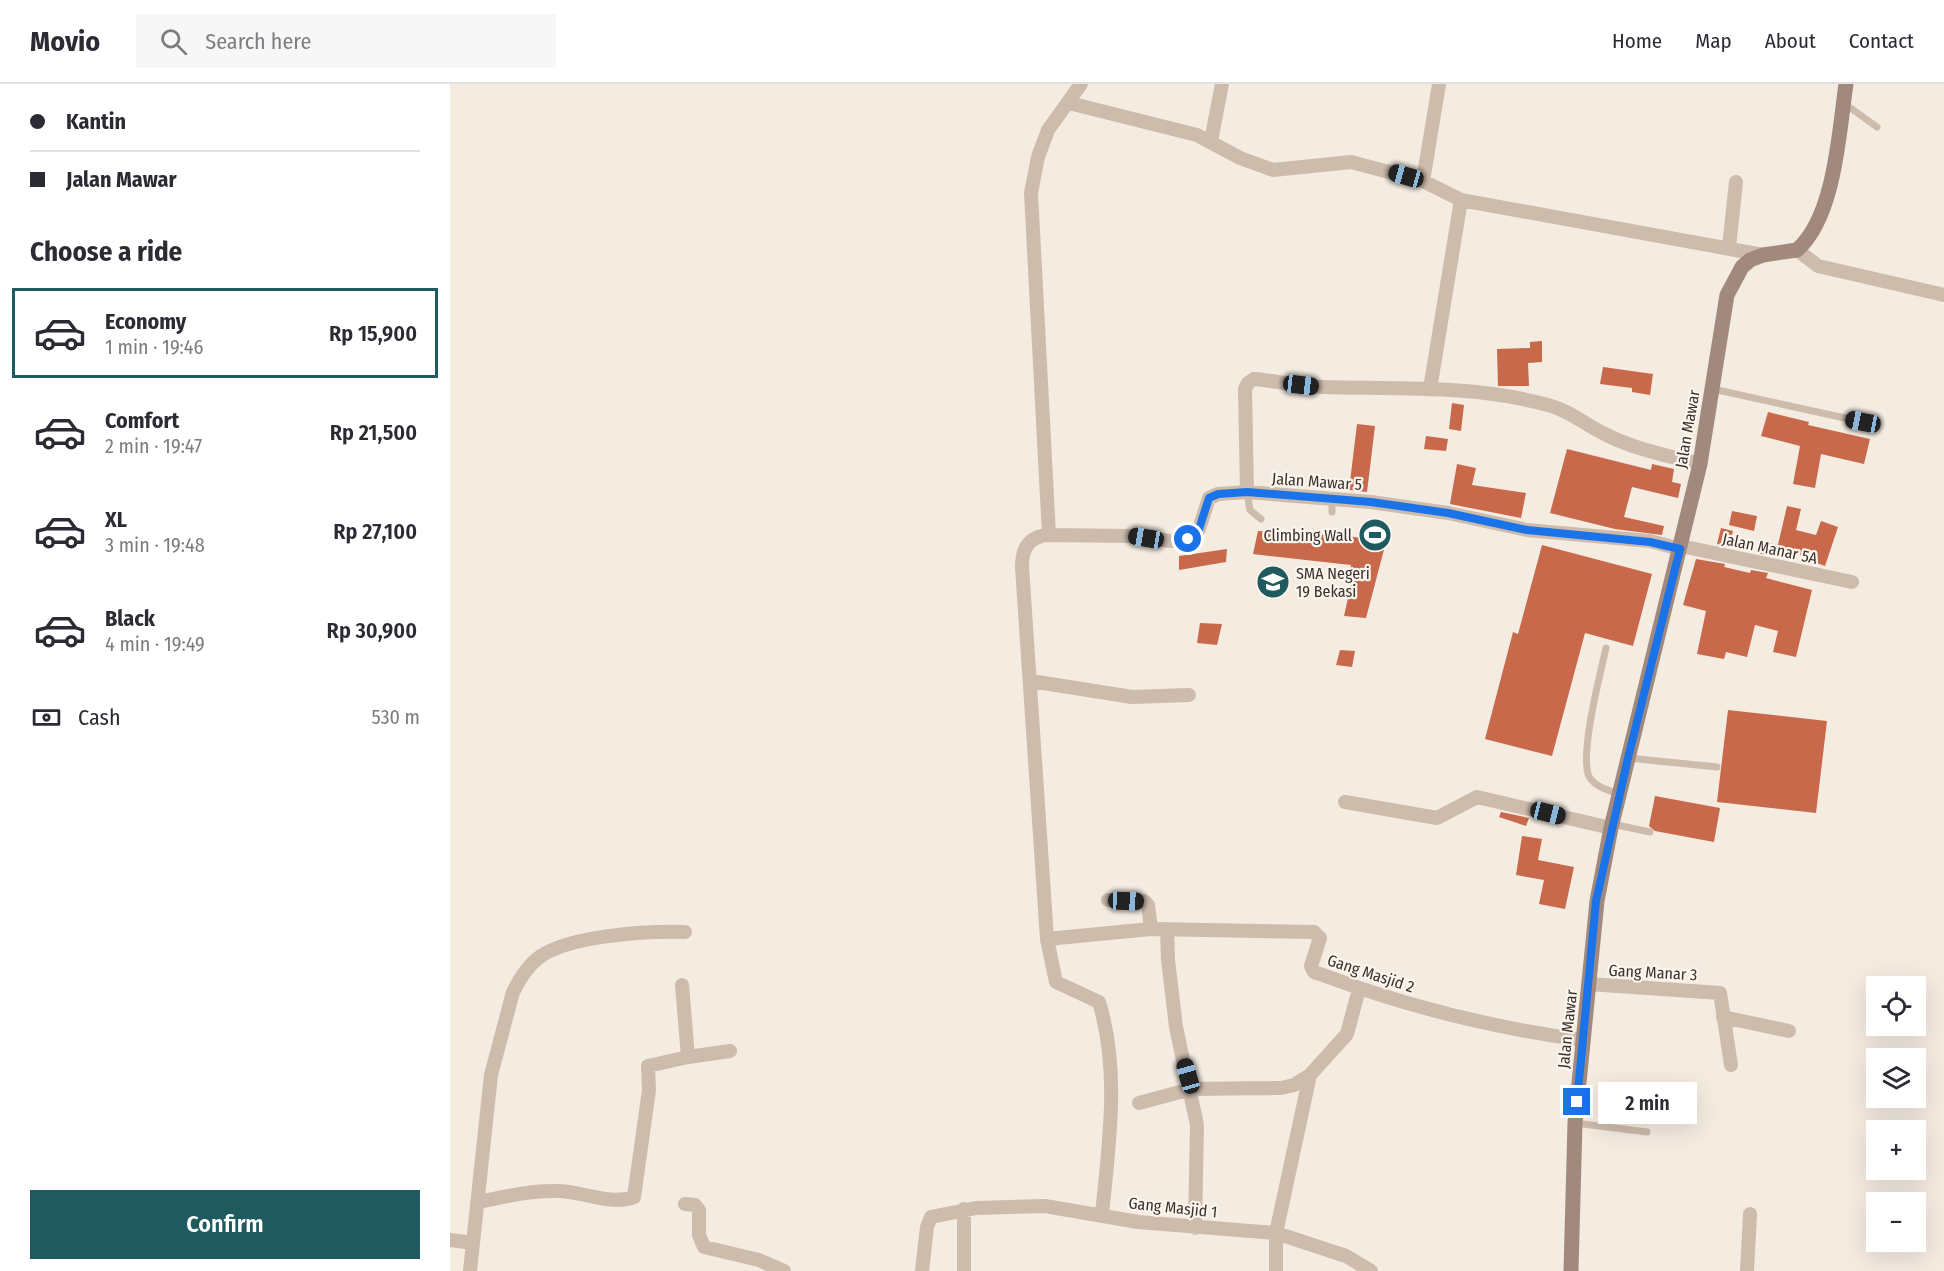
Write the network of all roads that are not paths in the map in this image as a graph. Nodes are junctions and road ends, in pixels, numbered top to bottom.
1 (1081, 84) edge
2 (1222, 84) edge
3 (1439, 84) edge
4 (1846, 84) edge
5 (1069, 102) junction
6 (1843, 104) junction
7 (1877, 127) dead end
8 (1211, 141) junction
9 (1423, 181) junction
10 (1736, 182) dead end
11 (1461, 200) junction
12 (1729, 247) junction
13 (1797, 250) junction
14 (1763, 255) junction
15 (1944, 295) edge
16 (1430, 389) junction
17 (1712, 389) junction
18 (1863, 422) dead end
19 (1700, 464) junction
20 (1247, 492) junction
21 (1261, 519) dead end
22 (1048, 535) junction
23 (1681, 548) junction
24 (1851, 582) dead end
25 (1606, 648) dead end
26 (1031, 681) junction
27 (1189, 695) dead end
28 (1628, 758) junction
29 (1717, 767) dead end
30 (1620, 795) junction
31 (1345, 802) dead end
32 (1612, 826) junction
33 (1650, 832) dead end
34 (1108, 900) dead end
35 (1151, 929) junction
36 (1167, 929) junction
37 (685, 932) dead end
38 (1047, 939) junction
39 (1589, 984) junction
40 (682, 985) dead end
41 (1359, 989) junction
42 (1723, 1017) junction
43 (1789, 1031) dead end
44 (1583, 1040) junction
45 (730, 1051) dead end
46 (688, 1057) junction
47 (1731, 1065) dead end
48 (1310, 1075) junction
49 (1191, 1089) junction
50 (1139, 1103) dead end
51 (1575, 1123) junction
52 (1647, 1132) dead end
53 (478, 1202) junction
54 (685, 1204) dead end
55 (964, 1209) junction
56 (1102, 1214) junction
57 (1750, 1214) dead end
58 (1195, 1228) junction
59 (1276, 1233) junction
60 (450, 1240) edge
61 (473, 1243) junction
62 (770, 1268) edge
63 (470, 1271) edge
64 (784, 1271) edge
65 (922, 1271) edge
66 (964, 1271) edge
67 (1276, 1271) edge
68 (1371, 1271) edge
69 (1571, 1271) edge
70 (1747, 1271) edge

1 - 5 street
2 - 8 street
3 - 9 street
4 - 6 street
5 - 8 street
5 - 22 street
6 - 7 lane
6 - 13 street
8 - 9 street
9 - 11 street
10 - 12 street
11 - 12 street
11 - 16 street
12 - 14 street
13 - 14 street, Jalan Mawar
13 - 15 street
14 - 17 street, Jalan Mawar
16 - 19 street
16 - 20 street
17 - 18 lane
17 - 19 street, Jalan Mawar
19 - 23 street, Jalan Mawar
20 - 21 lane
20 - 22 street, Jalan Mawar 5
20 - 23 street, Jalan Mawar 5
22 - 26 street
23 - 24 street, Jalan Manar 5A
23 - 28 street, Jalan Mawar
25 - 30 lane
26 - 27 street
26 - 38 street
28 - 29 lane
28 - 30 street, Jalan Mawar
30 - 32 street, Jalan Mawar
31 - 32 street
32 - 33 lane
32 - 39 street, Jalan Mawar
34 - 35 street
35 - 36 street, Gang Masjid 2
35 - 38 street, Gang Masjid 2
36 - 41 street, Gang Masjid 2
36 - 49 street
37 - 53 street
38 - 56 street
39 - 42 street, Gang Manar 3
39 - 44 street, Jalan Mawar
40 - 46 street
41 - 44 street, Gang Masjid 2
41 - 48 street
42 - 43 street
42 - 47 street
44 - 51 street, Jalan Mawar
45 - 46 street
46 - 53 street
48 - 49 street
48 - 59 street
49 - 50 street
49 - 58 street
51 - 52 lane
51 - 69 street, Jalan Mawar
53 - 61 street
54 - 62 street
55 - 56 street, Gang Masjid 1
55 - 65 street, Gang Masjid 1
55 - 66 street
56 - 58 street, Gang Masjid 1
57 - 70 street
58 - 59 street, Gang Masjid 1
59 - 67 street
59 - 68 street, Gang Masjid 1
60 - 61 street
61 - 63 street
62 - 64 street

